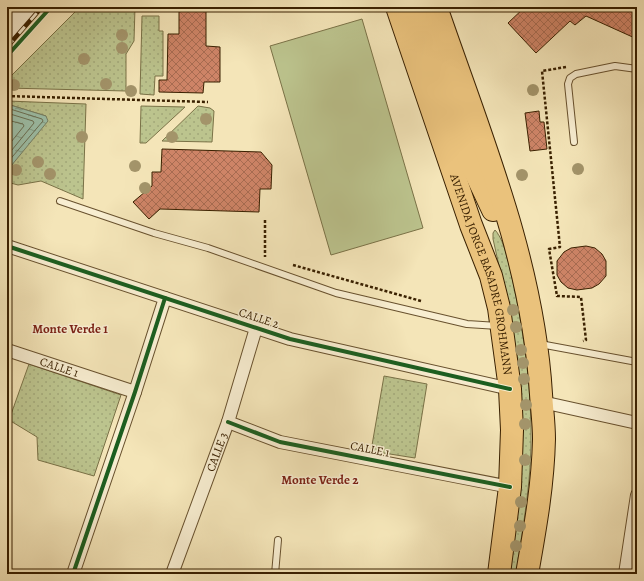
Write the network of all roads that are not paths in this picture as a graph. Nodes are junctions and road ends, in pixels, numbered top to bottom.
1 (10, 7) edge
2 (31, 7) edge
3 (397, 7) edge
4 (416, 7) edge
5 (436, 7) edge
6 (7, 10) edge
7 (7, 33) edge
8 (637, 68) edge
9 (574, 142) dead end
10 (469, 159) junction
11 (60, 201) dead end
12 (7, 246) edge
13 (520, 265) junction
14 (491, 276) junction
15 (165, 298) junction
16 (501, 326) junction
17 (256, 328) junction
18 (536, 343) junction
19 (7, 350) edge
20 (637, 362) edge
21 (510, 389) junction
22 (135, 392) junction
23 (542, 402) junction
24 (228, 422) junction
25 (637, 422) edge
26 (510, 487) junction
27 (637, 495) edge
28 (635, 527) edge
29 (278, 540) dead end
30 (73, 574) edge
31 (172, 574) edge
32 (275, 574) edge
33 (499, 574) edge
34 (527, 574) edge
35 (624, 574) edge

1 - 6 main road
2 - 7 main road
3 - 14 highway, AVENIDA JORGE BASADRE GROHMANN
4 - 10 highway
5 - 13 highway
8 - 9 lane
10 - 13 highway
10 - 14 highway
11 - 16 lane
12 - 15 street, CALLE 2
13 - 18 highway
14 - 16 highway, AVENIDA JORGE BASADRE GROHMANN
15 - 17 street, CALLE 2
15 - 22 street
16 - 21 highway, AVENIDA JORGE BASADRE GROHMANN
17 - 21 street, CALLE 2
17 - 24 street, CALLE 3
18 - 20 lane
18 - 23 highway
19 - 22 street, CALLE 1
21 - 26 highway, AVENIDA JORGE BASADRE GROHMANN
22 - 30 street
23 - 25 street
23 - 34 highway
24 - 26 street, CALLE 1
24 - 31 street, CALLE 3
26 - 33 highway, AVENIDA JORGE BASADRE GROHMANN
27 - 28 street
28 - 35 street
29 - 32 lane

